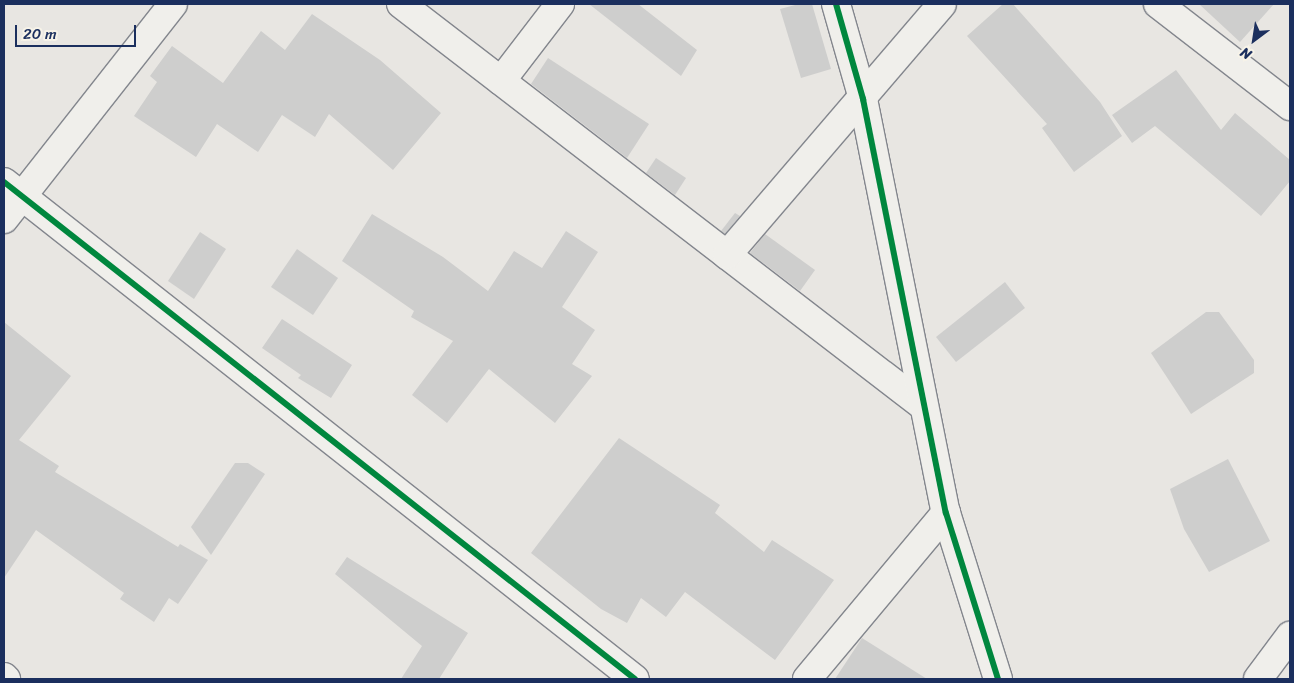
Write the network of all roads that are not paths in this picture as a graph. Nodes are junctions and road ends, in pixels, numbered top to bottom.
1 (173, 4) edge
2 (401, 4) edge
3 (560, 4) edge
4 (836, 4) edge
5 (942, 4) edge
6 (1158, 4) edge
7 (501, 81) junction
8 (863, 98) junction
9 (1290, 106) edge
10 (13, 188) edge
11 (4, 219) edge
12 (726, 255) junction
13 (922, 405) junction
14 (946, 512) junction
15 (1290, 636) edge
16 (635, 679) edge
17 (807, 679) edge
18 (998, 679) edge
19 (1258, 679) edge

1 - 10 street
2 - 7 street
3 - 7 street
4 - 8 street
5 - 8 street
6 - 9 street
7 - 12 street
8 - 12 street
8 - 13 street
10 - 11 street
10 - 16 street
12 - 13 street
13 - 14 street
14 - 17 street
14 - 18 street
15 - 19 street

